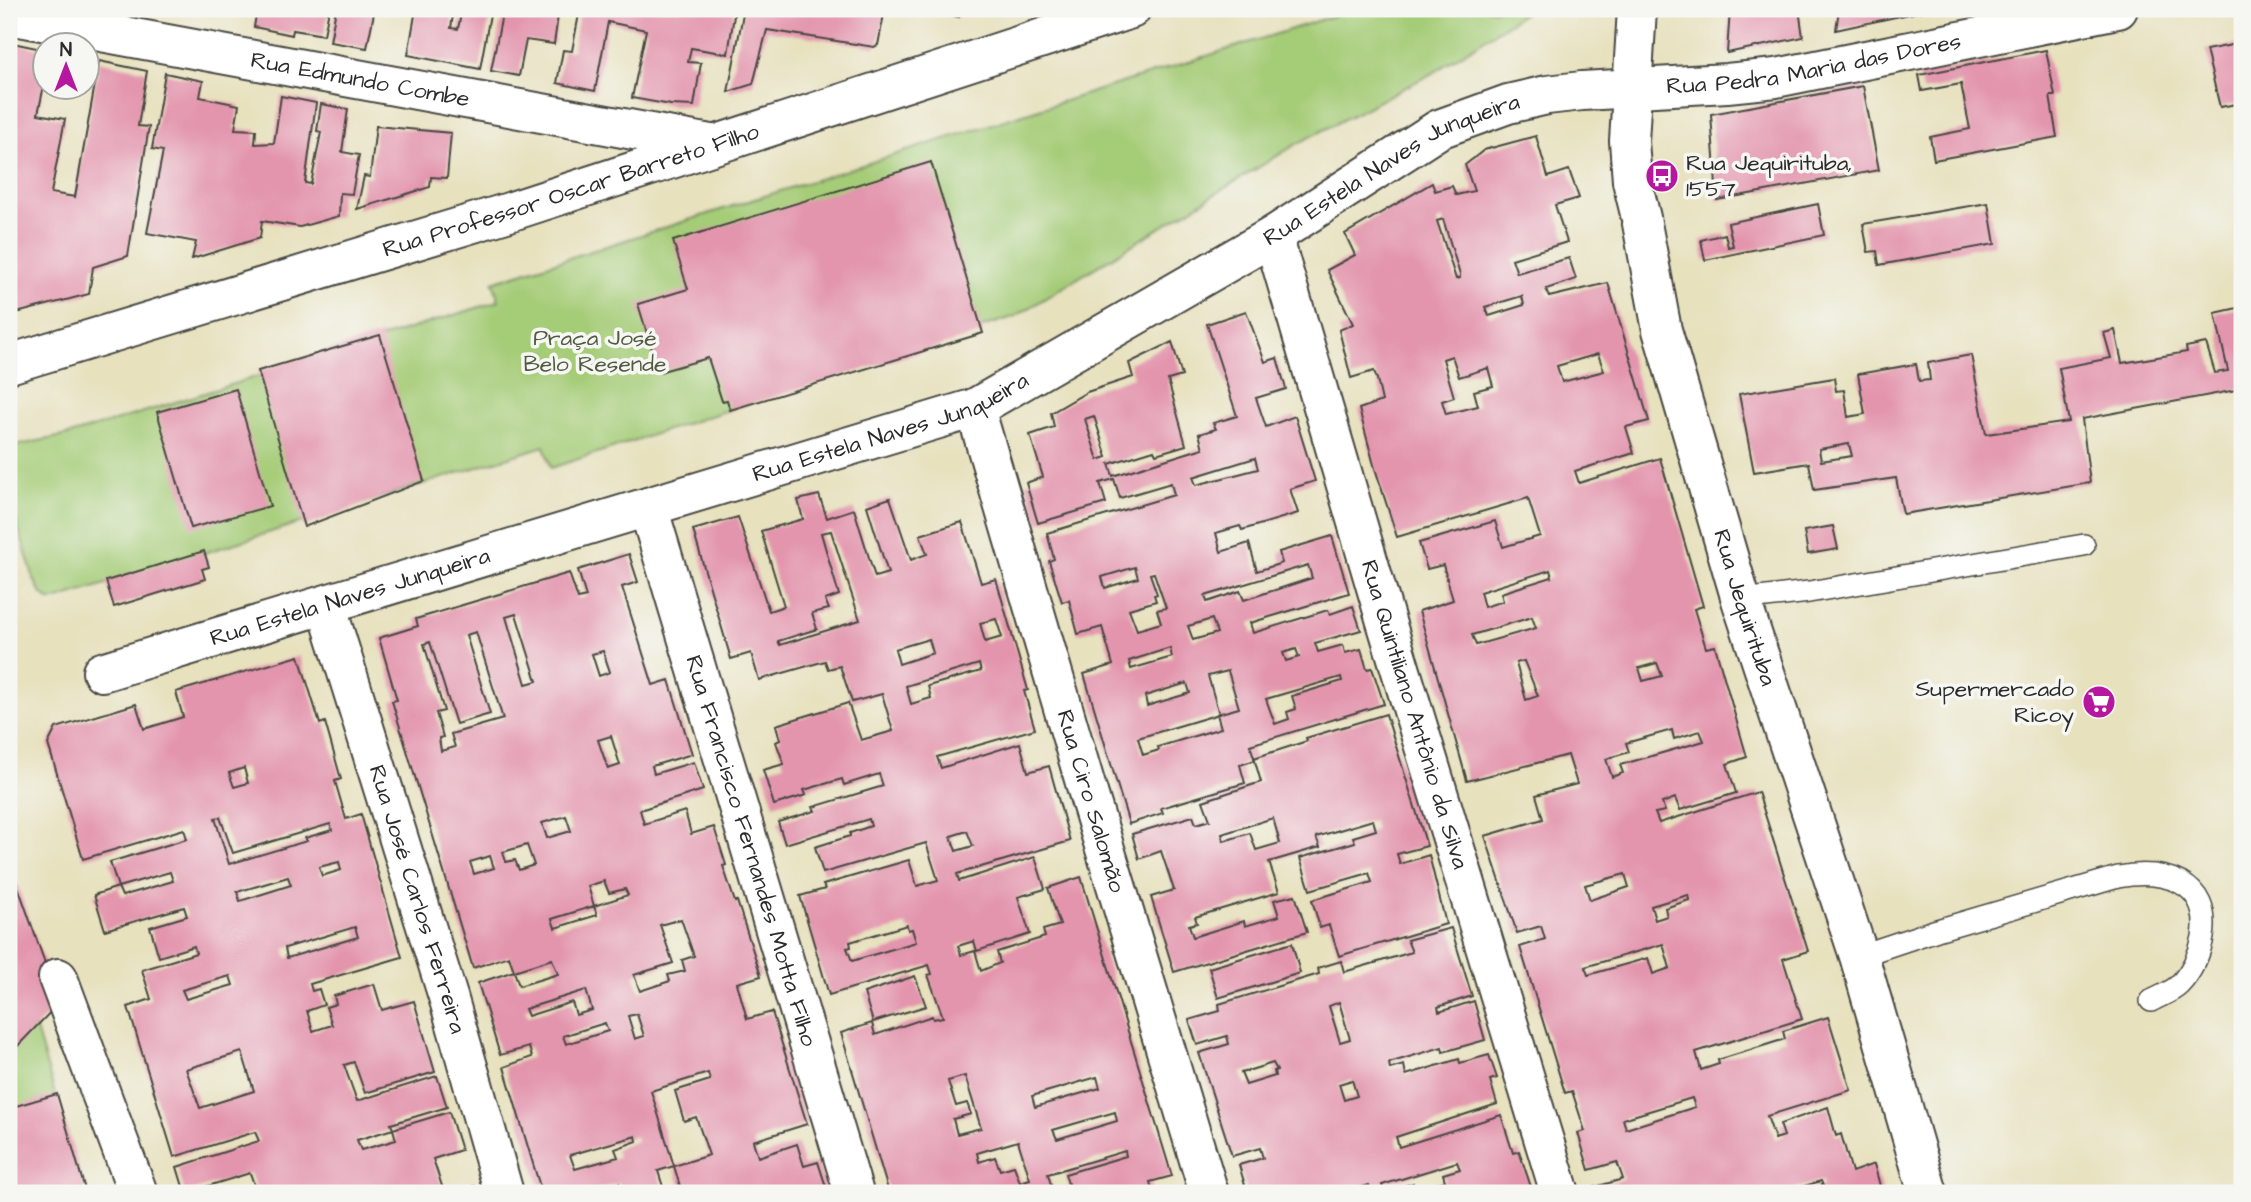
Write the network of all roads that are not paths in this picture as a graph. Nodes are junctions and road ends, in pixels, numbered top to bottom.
1 (1131, 9) edge
2 (1637, 9) edge
3 (2118, 9) edge
4 (9, 15) edge
5 (1632, 88) junction
6 (712, 144) junction
7 (1273, 236) junction
8 (9, 363) edge
9 (975, 408) junction
10 (648, 507) junction
11 (2084, 545) dead end
12 (1741, 600) junction
13 (326, 605) junction
14 (102, 672) dead end
15 (1859, 956) junction
16 (58, 978) dead end
17 (2151, 1001) dead end
18 (138, 1193) edge
19 (504, 1193) edge
20 (854, 1193) edge
21 (1209, 1193) edge
22 (1560, 1193) edge
23 (1928, 1193) edge

1 - 6 street, Rua Professor Oscar Barreto Filho
2 - 5 street, Rua Jequirituba
3 - 5 street, Rua Pedra Maria das Dores
4 - 6 street, Rua Edmundo Combe
5 - 7 street, Rua Estela Naves Junqueira
5 - 12 street, Rua Jequirituba
6 - 8 street, Rua Professor Oscar Barreto Filho
7 - 9 street, Rua Estela Naves Junqueira
7 - 22 street, Rua Quintiliano Antônio da Silva
9 - 10 street, Rua Estela Naves Junqueira
9 - 21 street, Rua Ciro Salomão
10 - 13 street, Rua Estela Naves Junqueira
10 - 20 street, Rua Francisco Fernandes Motta Filho
11 - 12 lane
12 - 15 street, Rua Jequirituba
13 - 14 street, Rua Estela Naves Junqueira
13 - 19 street, Rua José Carlos Ferreira
15 - 17 lane
15 - 23 street, Rua Jequirituba
16 - 18 street

